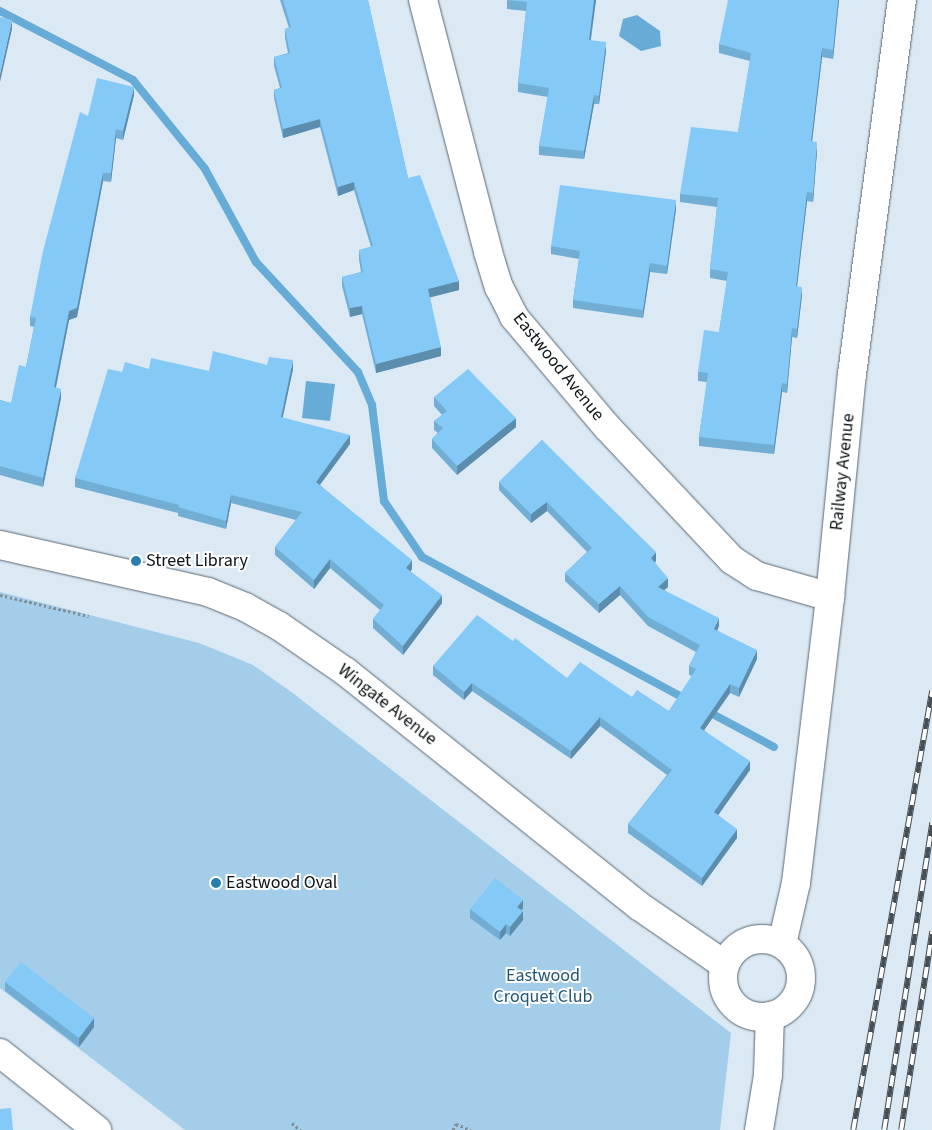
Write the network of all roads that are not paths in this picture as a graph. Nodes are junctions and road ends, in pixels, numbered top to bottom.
1 (423, 0) edge
2 (902, 0) edge
3 (0, 546) edge
4 (830, 598) junction
5 (782, 944) junction
6 (725, 965) junction
7 (770, 1016) junction
8 (0, 1053) edge
9 (97, 1130) edge
10 (759, 1130) edge

1 - 4 street, Eastwood Avenue
2 - 4 street, Railway Avenue
3 - 6 street, Wingate Avenue
4 - 5 street, Railway Avenue
5 - 6 street
5 - 7 street
6 - 7 street
7 - 10 street
8 - 9 street

